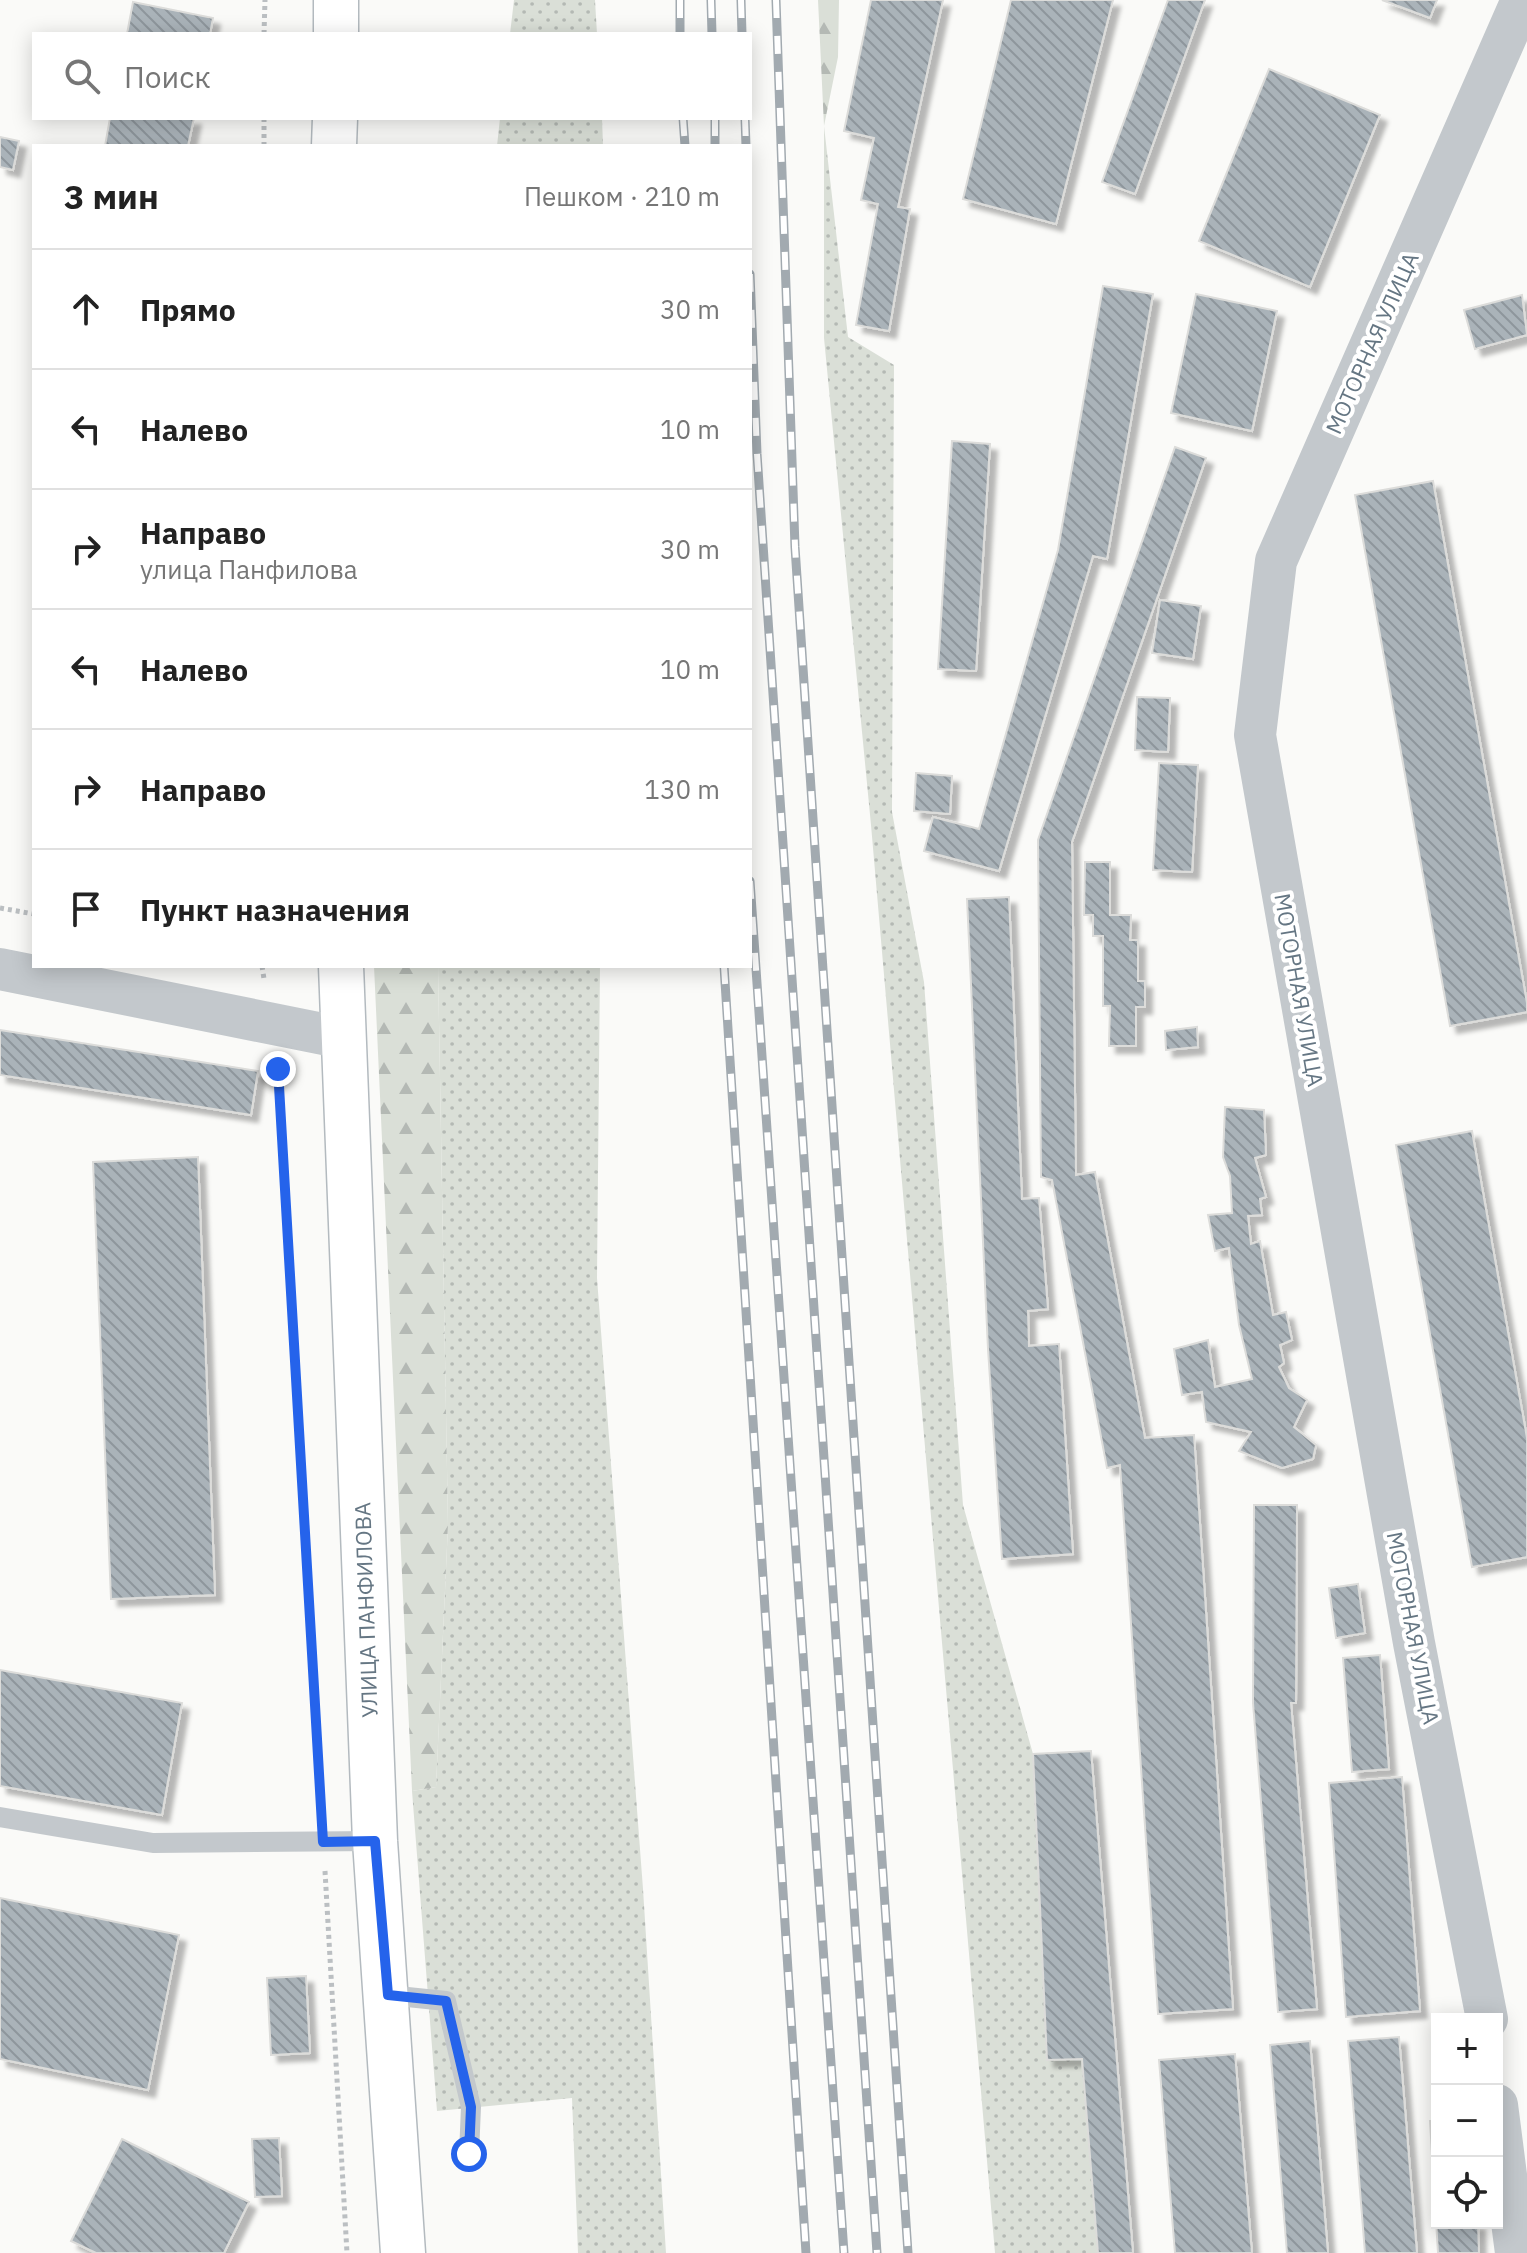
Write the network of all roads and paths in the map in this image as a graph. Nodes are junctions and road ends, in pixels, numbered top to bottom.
1 (265, 0) edge
2 (336, 0) edge
3 (1522, 0) edge
4 (264, 32) edge
5 (336, 32) edge
6 (264, 120) edge
7 (335, 120) edge
8 (264, 144) edge
9 (334, 144) edge
10 (0, 908) edge
11 (32, 914) edge
12 (262, 968) edge
13 (341, 968) edge
14 (0, 969) edge
15 (271, 1024) junction
16 (343, 1038) junction
17 (0, 1817) edge
18 (375, 1841) junction
19 (323, 1842) junction
20 (388, 1995) junction
21 (1486, 2013) edge
22 (1503, 2152) edge
23 (469, 2154) dead end
24 (347, 2253) edge
25 (403, 2253) edge
26 (1516, 2253) edge

1 - 4 path
2 - 5 main road
3 - 21 street, МОТОРНАЯ УЛИЦА
6 - 8 path
7 - 9 main road
10 - 11 path
12 - 15 path
13 - 16 main road, УЛИЦА ПАНФИЛОВА
14 - 15 street
15 - 16 street
15 - 19 path
16 - 18 main road, УЛИЦА ПАНФИЛОВА
17 - 19 lane
18 - 19 lane
18 - 20 main road, УЛИЦА ПАНФИЛОВА
19 - 24 path
20 - 23 lane
20 - 25 main road, УЛИЦА ПАНФИЛОВА
22 - 26 street

